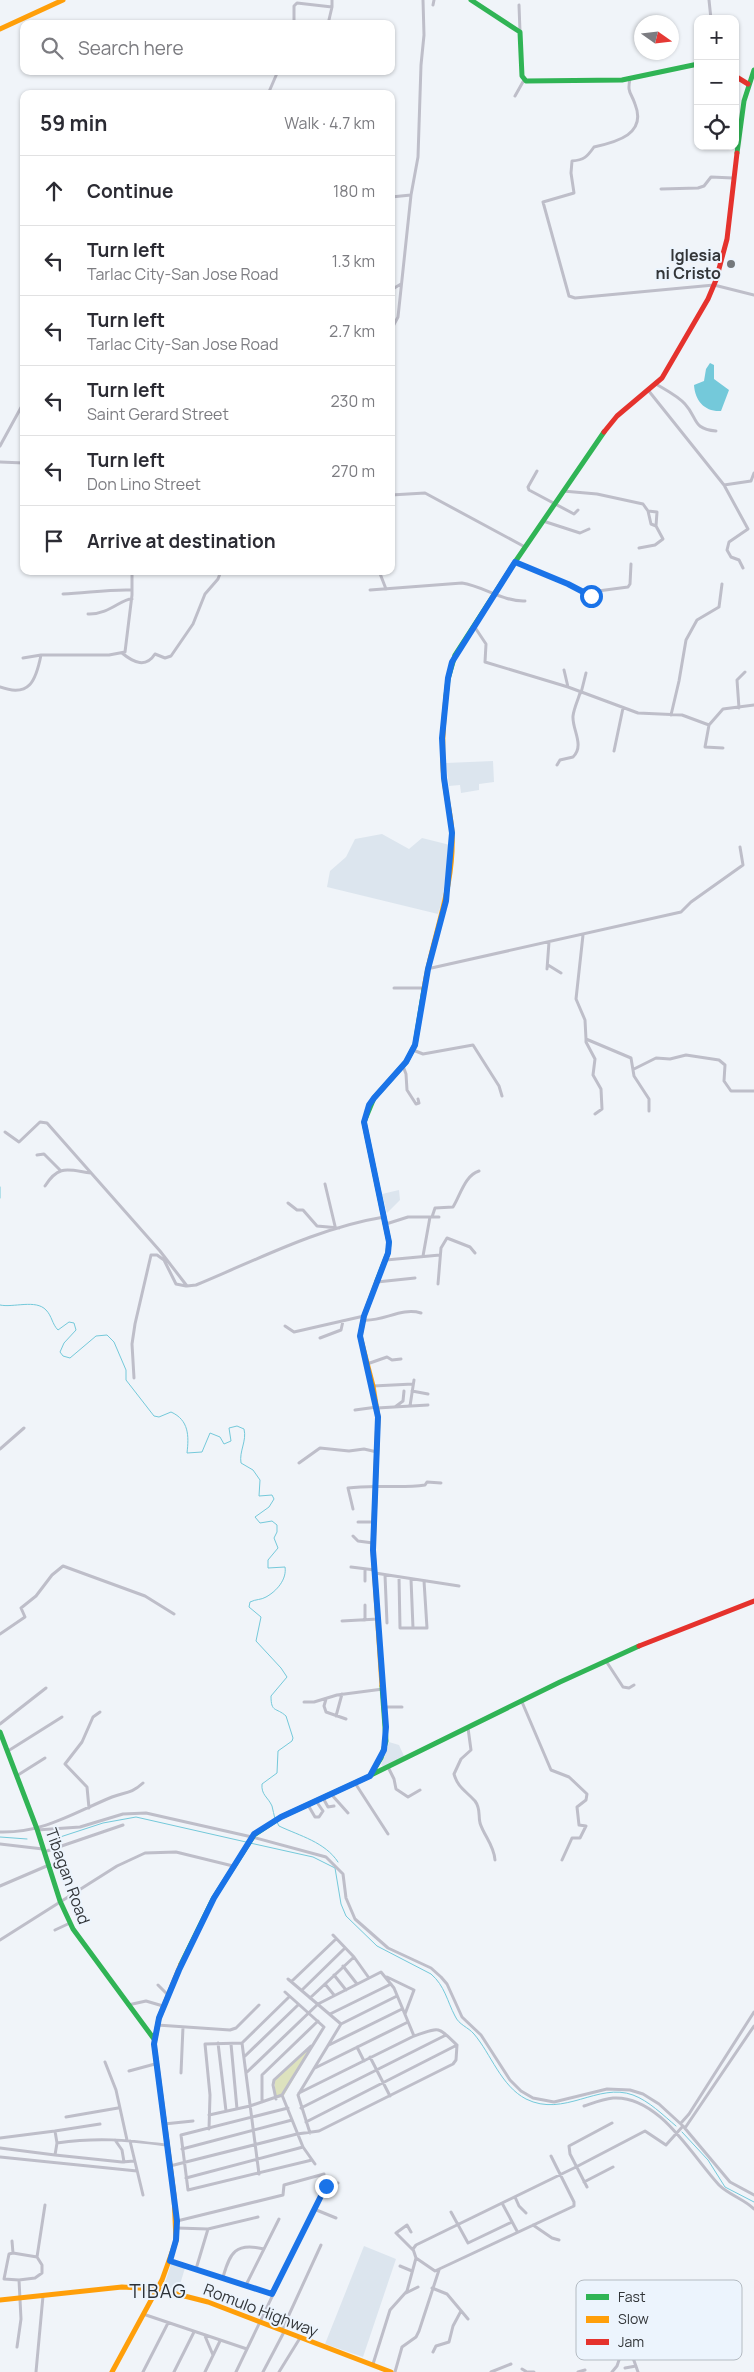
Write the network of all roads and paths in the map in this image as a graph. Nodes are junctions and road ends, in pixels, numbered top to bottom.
1 (63, 0) edge
2 (332, 0) edge
3 (423, 0) edge
4 (434, 0) edge
5 (471, 0) edge
6 (709, 0) edge
7 (519, 4) dead end
8 (433, 6) dead end
9 (332, 7) junction
10 (711, 15) edge
11 (294, 20) edge
12 (329, 20) edge
13 (0, 29) edge
14 (520, 32) junction
15 (694, 65) edge
16 (754, 70) edge
17 (276, 75) edge
18 (630, 78) junction
19 (739, 78) edge
20 (524, 80) junction
21 (748, 84) junction
22 (270, 90) edge
23 (515, 96) dead end
24 (733, 178) junction
25 (661, 189) dead end
26 (411, 195) junction
27 (395, 197) edge
28 (402, 284) junction
29 (714, 285) junction
30 (395, 288) edge
31 (754, 295) edge
32 (395, 323) edge
33 (656, 384) junction
34 (648, 390) junction
35 (20, 409) edge
36 (716, 431) dead end
37 (0, 446) edge
38 (0, 462) edge
39 (20, 463) edge
40 (537, 471) dead end
41 (754, 473) edge
42 (724, 485) junction
43 (563, 491) junction
44 (395, 495) edge
45 (555, 503) junction
46 (578, 510) dead end
47 (648, 511) junction
48 (543, 521) junction
49 (656, 526) junction
50 (589, 529) dead end
51 (525, 547) junction
52 (639, 548) dead end
53 (515, 562) junction
54 (630, 564) dead end
55 (743, 568) dead end
56 (132, 575) edge
57 (220, 575) edge
58 (381, 575) edge
59 (722, 584) dead end
60 (132, 590) junction
61 (370, 590) dead end
62 (386, 590) junction
63 (495, 593) junction
64 (63, 594) dead end
65 (132, 599) junction
66 (525, 601) dead end
67 (88, 614) dead end
68 (474, 626) junction
69 (122, 653) junction
70 (41, 655) junction
71 (24, 658) dead end
72 (564, 670) dead end
73 (746, 672) dead end
74 (586, 673) dead end
75 (0, 687) edge
76 (568, 687) junction
77 (580, 693) junction
78 (754, 705) edge
79 (623, 708) junction
80 (740, 708) junction
81 (671, 715) junction
82 (709, 725) junction
83 (723, 748) dead end
84 (614, 751) dead end
85 (557, 765) dead end
86 (740, 847) dead end
87 (582, 935) junction
88 (549, 942) junction
89 (547, 964) junction
90 (428, 969) junction
91 (547, 969) dead end
92 (561, 973) dead end
93 (394, 988) dead end
94 (425, 988) junction
95 (586, 1039) junction
96 (413, 1050) junction
97 (402, 1065) junction
98 (634, 1069) junction
99 (754, 1092) edge
100 (502, 1096) dead end
101 (418, 1099) dead end
102 (649, 1111) dead end
103 (595, 1114) dead end
104 (5, 1132) dead end
105 (37, 1155) dead end
106 (60, 1170) junction
107 (479, 1171) dead end
108 (91, 1173) junction
109 (325, 1184) dead end
110 (46, 1186) dead end
111 (288, 1204) dead end
112 (385, 1217) junction
113 (431, 1217) junction
114 (439, 1217) dead end
115 (386, 1224) junction
116 (337, 1227) junction
117 (475, 1253) dead end
118 (440, 1255) junction
119 (424, 1256) junction
120 (386, 1260) junction
121 (415, 1278) dead end
122 (377, 1282) junction
123 (438, 1284) dead end
124 (187, 1286) junction
125 (421, 1313) dead end
126 (363, 1318) junction
127 (343, 1321) junction
128 (285, 1326) dead end
129 (320, 1338) dead end
130 (401, 1359) dead end
131 (367, 1364) junction
132 (134, 1378) dead end
133 (373, 1386) junction
134 (404, 1391) dead end
135 (412, 1391) junction
136 (428, 1394) dead end
137 (428, 1405) dead end
138 (410, 1406) junction
139 (377, 1407) junction
140 (395, 1407) junction
141 (355, 1410) dead end
142 (24, 1428) dead end
143 (0, 1449) edge
144 (378, 1452) junction
145 (299, 1463) dead end
146 (441, 1483) dead end
147 (375, 1485) junction
148 (353, 1509) dead end
149 (358, 1522) dead end
150 (374, 1522) junction
151 (353, 1536) dead end
152 (374, 1543) junction
153 (351, 1567) dead end
154 (365, 1569) junction
155 (375, 1572) junction
156 (385, 1575) junction
157 (399, 1577) junction
158 (411, 1579) junction
159 (365, 1581) dead end
160 (424, 1581) junction
161 (460, 1586) dead end
162 (754, 1601) edge
163 (365, 1605) dead end
164 (174, 1614) dead end
165 (365, 1620) junction
166 (378, 1620) junction
167 (342, 1621) dead end
168 (387, 1623) dead end
169 (413, 1628) junction
170 (0, 1634) edge
171 (606, 1662) junction
172 (634, 1685) dead end
173 (46, 1688) dead end
174 (383, 1688) junction
175 (342, 1694) junction
176 (326, 1698) junction
177 (304, 1702) dead end
178 (522, 1702) junction
179 (384, 1707) junction
180 (402, 1707) dead end
181 (100, 1712) dead end
182 (336, 1716) junction
183 (62, 1717) dead end
184 (346, 1719) dead end
185 (0, 1724) edge
186 (468, 1728) junction
187 (0, 1732) edge
188 (8, 1751) junction
189 (45, 1758) dead end
190 (388, 1767) junction
191 (18, 1775) junction
192 (370, 1776) junction
193 (354, 1783) junction
194 (143, 1784) dead end
195 (420, 1790) dead end
196 (332, 1794) junction
197 (323, 1798) junction
198 (316, 1801) junction
199 (308, 1804) junction
200 (334, 1806) dead end
201 (89, 1808) junction
202 (348, 1813) dead end
203 (122, 1825) dead end
204 (37, 1830) junction
205 (0, 1832) edge
206 (388, 1834) dead end
207 (251, 1838) junction
208 (0, 1844) edge
209 (44, 1851) junction
210 (494, 1860) dead end
211 (562, 1860) dead end
212 (49, 1865) junction
213 (233, 1866) junction
214 (0, 1886) edge
215 (60, 1901) junction
216 (70, 1923) junction
217 (55, 1930) dead end
218 (333, 1935) dead end
219 (336, 1939) junction
220 (0, 1940) edge
221 (345, 1948) junction
222 (354, 1957) junction
223 (344, 1966) junction
224 (334, 1975) junction
225 (369, 1978) junction
226 (386, 1978) junction
227 (324, 1984) junction
228 (357, 1984) junction
229 (391, 1984) junction
230 (158, 1985) dead end
231 (302, 1990) junction
232 (346, 1990) junction
233 (286, 1992) dead end
234 (168, 1995) junction
235 (334, 1996) junction
236 (397, 1996) junction
237 (289, 1997) junction
238 (310, 1998) junction
239 (318, 2004) junction
240 (127, 2005) junction
241 (259, 2005) dead end
242 (298, 2005) junction
243 (164, 2006) junction
244 (402, 2009) junction
245 (754, 2012) edge
246 (308, 2013) junction
247 (330, 2014) junction
248 (405, 2014) junction
249 (318, 2021) junction
250 (408, 2022) junction
251 (341, 2024) junction
252 (157, 2025) junction
253 (754, 2026) edge
254 (183, 2027) junction
255 (446, 2035) junction
256 (414, 2036) junction
257 (154, 2039) junction
258 (242, 2042) junction
259 (218, 2044) junction
260 (231, 2044) junction
261 (312, 2045) junction
262 (458, 2045) junction
263 (328, 2046) junction
264 (357, 2047) junction
265 (244, 2057) junction
266 (370, 2058) junction
267 (364, 2061) junction
268 (105, 2062) dead end
269 (155, 2064) junction
270 (314, 2068) junction
271 (377, 2070) junction
272 (129, 2071) dead end
273 (181, 2073) dead end
274 (246, 2073) junction
275 (383, 2082) junction
276 (299, 2093) junction
277 (282, 2095) junction
278 (390, 2096) junction
279 (276, 2099) junction
280 (262, 2102) junction
281 (250, 2106) junction
282 (584, 2106) dead end
283 (118, 2108) junction
284 (288, 2108) junction
285 (301, 2108) junction
286 (237, 2109) junction
287 (226, 2111) junction
288 (209, 2115) junction
289 (66, 2117) dead end
290 (251, 2118) junction
291 (292, 2120) junction
292 (193, 2121) dead end
293 (306, 2122) junction
294 (612, 2123) dead end
295 (100, 2124) dead end
296 (163, 2124) junction
297 (683, 2126) junction
298 (208, 2129) junction
299 (55, 2131) junction
300 (253, 2131) junction
301 (310, 2133) junction
302 (297, 2134) junction
303 (678, 2134) junction
304 (0, 2138) edge
305 (115, 2139) junction
306 (129, 2141) junction
307 (57, 2143) junction
308 (255, 2144) junction
309 (166, 2145) junction
310 (303, 2147) junction
311 (0, 2148) edge
312 (182, 2149) junction
313 (54, 2155) junction
314 (551, 2156) dead end
315 (0, 2157) edge
316 (257, 2160) junction
317 (134, 2161) junction
318 (124, 2162) junction
319 (184, 2163) junction
320 (170, 2166) junction
321 (576, 2167) junction
322 (613, 2167) dead end
323 (136, 2170) junction
324 (259, 2174) junction
325 (324, 2174) dead end
326 (560, 2175) junction
327 (186, 2178) junction
328 (584, 2182) junction
329 (338, 2183) dead end
330 (587, 2188) dead end
331 (144, 2195) dead end
332 (754, 2195) edge
333 (515, 2197) junction
334 (502, 2203) junction
335 (45, 2205) dead end
336 (314, 2209) junction
337 (754, 2209) edge
338 (451, 2212) dead end
339 (526, 2213) dead end
340 (258, 2217) dead end
341 (336, 2218) dead end
342 (279, 2219) dead end
343 (177, 2221) junction
344 (512, 2222) junction
345 (533, 2224) junction
346 (457, 2225) junction
347 (177, 2228) junction
348 (208, 2229) junction
349 (518, 2231) junction
350 (411, 2232) dead end
351 (559, 2240) dead end
352 (12, 2241) dead end
353 (321, 2245) dead end
354 (264, 2249) junction
355 (413, 2250) junction
356 (13, 2253) junction
357 (37, 2258) junction
358 (416, 2258) junction
359 (170, 2261) junction
360 (400, 2266) dead end
361 (196, 2269) junction
362 (440, 2269) junction
363 (412, 2271) junction
364 (223, 2277) junction
365 (19, 2280) junction
366 (246, 2285) junction
367 (418, 2287) dead end
368 (432, 2288) junction
369 (157, 2289) junction
370 (405, 2293) junction
371 (272, 2294) junction
372 (43, 2295) junction
373 (20, 2298) junction
374 (0, 2300) edge
375 (461, 2311) junction
376 (143, 2314) junction
377 (468, 2319) dead end
378 (260, 2322) junction
379 (168, 2323) junction
380 (283, 2331) junction
381 (194, 2332) junction
382 (205, 2336) junction
383 (300, 2338) junction
384 (220, 2341) junction
385 (17, 2347) dead end
386 (247, 2349) junction
387 (433, 2352) dead end
388 (213, 2355) junction
389 (619, 2360) edge
390 (634, 2360) edge
391 (511, 2364) dead end
392 (373, 2365) junction
393 (636, 2366) junction
394 (522, 2368) dead end
395 (625, 2368) dead end
396 (585, 2370) dead end
397 (36, 2372) edge
398 (112, 2372) edge
399 (143, 2372) edge
400 (174, 2372) edge
401 (205, 2372) edge
402 (236, 2372) edge
403 (263, 2372) edge
404 (279, 2372) edge
405 (393, 2372) edge
406 (491, 2372) edge
407 (528, 2372) edge
408 (534, 2372) edge
409 (578, 2372) edge
410 (612, 2372) edge
411 (638, 2372) edge

1 - 13 main road
2 - 9 street
3 - 26 street
4 - 8 street
5 - 14 main road
6 - 10 street
7 - 14 street
9 - 11 street
9 - 12 street
14 - 20 main road
15 - 18 main road
16 - 21 main road
17 - 22 street
18 - 20 main road
18 - 29 street
19 - 21 main road
20 - 23 street
21 - 24 main road
24 - 25 street
24 - 29 main road
26 - 27 street
26 - 28 street
28 - 30 street
28 - 32 street
29 - 31 street
29 - 33 main road
33 - 34 main road
33 - 36 street
34 - 42 street
34 - 43 main road
35 - 37 street
38 - 39 street
40 - 45 street
41 - 42 street
42 - 55 street
43 - 45 main road
43 - 47 street
44 - 51 street
45 - 46 street
45 - 48 main road
47 - 49 street
47 - 49 street
48 - 50 street
48 - 51 main road
49 - 52 street
51 - 53 main road
53 - 54 street
53 - 63 main road
56 - 60 street
57 - 69 street
58 - 62 street
59 - 81 street
60 - 64 street
60 - 65 street
61 - 62 street
62 - 63 street
63 - 66 street
63 - 68 main road
65 - 67 street
65 - 69 street
68 - 76 street
68 - 90 main road
69 - 70 street
70 - 71 street
70 - 75 street
72 - 76 street
73 - 80 street
74 - 77 street
76 - 77 street
77 - 79 street
77 - 85 street
78 - 80 street
79 - 81 street
79 - 84 street
80 - 82 street
81 - 82 street
82 - 83 street
86 - 87 street
87 - 88 street
87 - 95 street
88 - 89 street
88 - 90 street
89 - 91 street
89 - 92 street
90 - 94 main road
93 - 94 street
94 - 96 main road
95 - 98 street
95 - 103 street
96 - 97 main road
96 - 100 street
97 - 101 street
97 - 112 main road
98 - 99 street
98 - 102 street
104 - 108 street
105 - 106 street
106 - 108 street
106 - 110 street
107 - 113 street
108 - 124 street
109 - 116 street
111 - 116 street
112 - 115 main road
112 - 116 street
113 - 114 street
113 - 115 street
113 - 119 street
115 - 120 main road
116 - 124 street
117 - 118 street
118 - 119 street
118 - 123 street
119 - 120 street
120 - 122 main road
121 - 122 street
122 - 126 main road
124 - 132 street
125 - 126 street
126 - 127 street
126 - 131 main road
127 - 128 street
127 - 129 street
130 - 131 street
131 - 133 main road
133 - 135 street
133 - 139 main road
134 - 140 street
135 - 136 street
135 - 138 street
137 - 138 street
138 - 140 street
139 - 140 street
139 - 141 street
139 - 144 main road
142 - 143 street
144 - 145 street
144 - 147 main road
146 - 147 street
147 - 148 street
147 - 150 main road
149 - 150 street
150 - 152 main road
151 - 152 street
152 - 155 main road
153 - 154 street
154 - 155 street
154 - 159 street
155 - 156 street
155 - 166 main road
156 - 157 street
156 - 168 street
157 - 158 street
157 - 169 street
158 - 160 street
158 - 169 street
160 - 161 street
160 - 169 street
162 - 171 main road
163 - 165 street
164 - 170 street
165 - 166 street
165 - 167 street
166 - 174 main road
171 - 172 street
171 - 178 main road
173 - 185 street
174 - 175 street
174 - 179 main road
175 - 176 street
175 - 182 street
176 - 177 street
176 - 182 street
178 - 186 main road
178 - 211 street
179 - 180 street
179 - 192 main road
181 - 201 street
182 - 184 street
183 - 188 street
186 - 190 main road
186 - 210 street
187 - 188 main road, Tibagan Road
188 - 191 main road, Tibagan Road
189 - 191 street
190 - 192 main road
190 - 195 street
191 - 204 main road, Tibagan Road
192 - 193 main road
193 - 196 main road
193 - 206 street
194 - 201 street
196 - 197 main road
196 - 202 street
197 - 198 main road
197 - 200 street
198 - 199 main road
198 - 199 street
199 - 207 main road
201 - 204 street
203 - 209 street
204 - 205 street
204 - 207 street
204 - 209 main road, Tibagan Road
207 - 213 main road
207 - 297 street
208 - 209 street
209 - 212 main road, Tibagan Road
212 - 214 street
212 - 215 main road, Tibagan Road
213 - 215 street
213 - 234 main road
215 - 216 main road, Tibagan Road
215 - 220 street
216 - 217 street
216 - 240 main road, Tibagan Road
218 - 219 street
219 - 221 street
219 - 231 street
221 - 222 street
221 - 231 street
222 - 223 street
222 - 225 street
223 - 224 street
223 - 228 street
224 - 227 street
224 - 232 street
225 - 226 street
225 - 228 street
226 - 229 street
226 - 248 street
227 - 235 street
227 - 238 street
228 - 232 street
229 - 236 street
229 - 247 street
230 - 234 street
231 - 238 street
232 - 235 street
233 - 237 street
234 - 243 main road
235 - 239 street
236 - 244 street
236 - 251 street
237 - 242 street
237 - 258 street
238 - 239 street
239 - 246 street
239 - 247 street
240 - 243 street
240 - 257 main road, Tibagan Road
241 - 254 street
242 - 246 street
242 - 265 street
243 - 252 main road
244 - 248 street
244 - 263 street
245 - 297 street
246 - 249 street
246 - 274 street
247 - 251 street
248 - 250 street
249 - 261 street
249 - 280 street
250 - 256 street
250 - 264 street
251 - 263 street
252 - 254 street
252 - 257 main road
253 - 297 street
254 - 273 street
255 - 256 street
255 - 262 street
255 - 271 street
256 - 266 street
257 - 269 main road
258 - 260 street
258 - 265 street
259 - 260 street
259 - 287 street
259 - 288 street
260 - 286 street
261 - 277 street
261 - 279 street
262 - 275 street
262 - 278 street
263 - 270 street
264 - 267 street
264 - 270 street
265 - 274 street
266 - 267 street
266 - 271 street
267 - 276 street
268 - 283 street
269 - 272 street
269 - 296 main road
270 - 276 street
271 - 275 street
271 - 285 street
274 - 281 street
275 - 278 street
275 - 293 street
276 - 285 street
277 - 279 street
277 - 284 street
278 - 301 street
279 - 280 street
280 - 281 street
281 - 286 street
281 - 290 street
282 - 303 street
283 - 289 street
283 - 306 street
284 - 290 street
284 - 291 street
285 - 293 street
286 - 287 street
287 - 288 street
288 - 298 street
290 - 298 street
290 - 300 street
291 - 300 street
291 - 302 street
292 - 296 street
293 - 301 street
294 - 321 street
295 - 299 street
296 - 309 main road
297 - 303 street
297 - 332 street
298 - 312 street
299 - 304 street
299 - 307 street
300 - 308 street
300 - 312 street
301 - 302 street
302 - 308 street
302 - 310 street
303 - 321 street
303 - 337 street
305 - 306 street
305 - 307 street
305 - 318 street
306 - 309 street
306 - 317 street
307 - 313 street
308 - 316 street
308 - 319 street
309 - 320 main road
310 - 316 street
310 - 324 street
311 - 313 street
312 - 319 street
313 - 318 street
314 - 326 street
315 - 323 street
316 - 324 street
316 - 327 street
317 - 318 street
317 - 323 street
319 - 320 street
319 - 327 street
320 - 343 main road
321 - 326 street
321 - 328 street
322 - 328 street
323 - 331 street
324 - 327 street
325 - 343 street
326 - 333 street
326 - 345 street
328 - 330 street
329 - 336 street
333 - 334 street
333 - 339 street
334 - 344 street
334 - 346 street
335 - 357 street
336 - 341 street
336 - 371 street
338 - 346 street
340 - 348 street
342 - 354 street
343 - 347 main road
344 - 346 street
344 - 349 street
345 - 349 street
345 - 351 street
346 - 355 street
347 - 348 street
347 - 359 main road
348 - 361 street
349 - 362 street
350 - 355 street
352 - 356 street
353 - 380 street
354 - 364 street
354 - 366 street
355 - 358 street
356 - 357 street
356 - 365 street
357 - 365 street
358 - 362 street
358 - 363 street
359 - 361 street
359 - 369 main road
360 - 363 street
361 - 364 street
362 - 368 street
363 - 370 street
364 - 366 street
365 - 373 street
366 - 371 street
367 - 370 street
368 - 375 street
368 - 405 street
369 - 372 main road, Romulo Highway
369 - 376 main road
369 - 378 main road, Romulo Highway
370 - 392 street
371 - 378 street
372 - 373 main road, Romulo Highway
372 - 397 street
373 - 374 main road, Romulo Highway
373 - 385 street
375 - 377 street
375 - 387 street
376 - 379 street
376 - 398 main road
378 - 380 main road, Romulo Highway
378 - 386 street
379 - 381 street
379 - 399 street
380 - 383 main road, Romulo Highway
380 - 403 street
381 - 382 street
381 - 400 street
382 - 384 street
382 - 388 street
383 - 392 main road, Romulo Highway
383 - 404 street
384 - 386 street
384 - 388 street
386 - 402 street
388 - 401 street
389 - 410 street
390 - 393 street
391 - 406 street
392 - 405 main road, Romulo Highway
393 - 395 street
393 - 411 street
394 - 407 street
396 - 409 street
407 - 408 street

